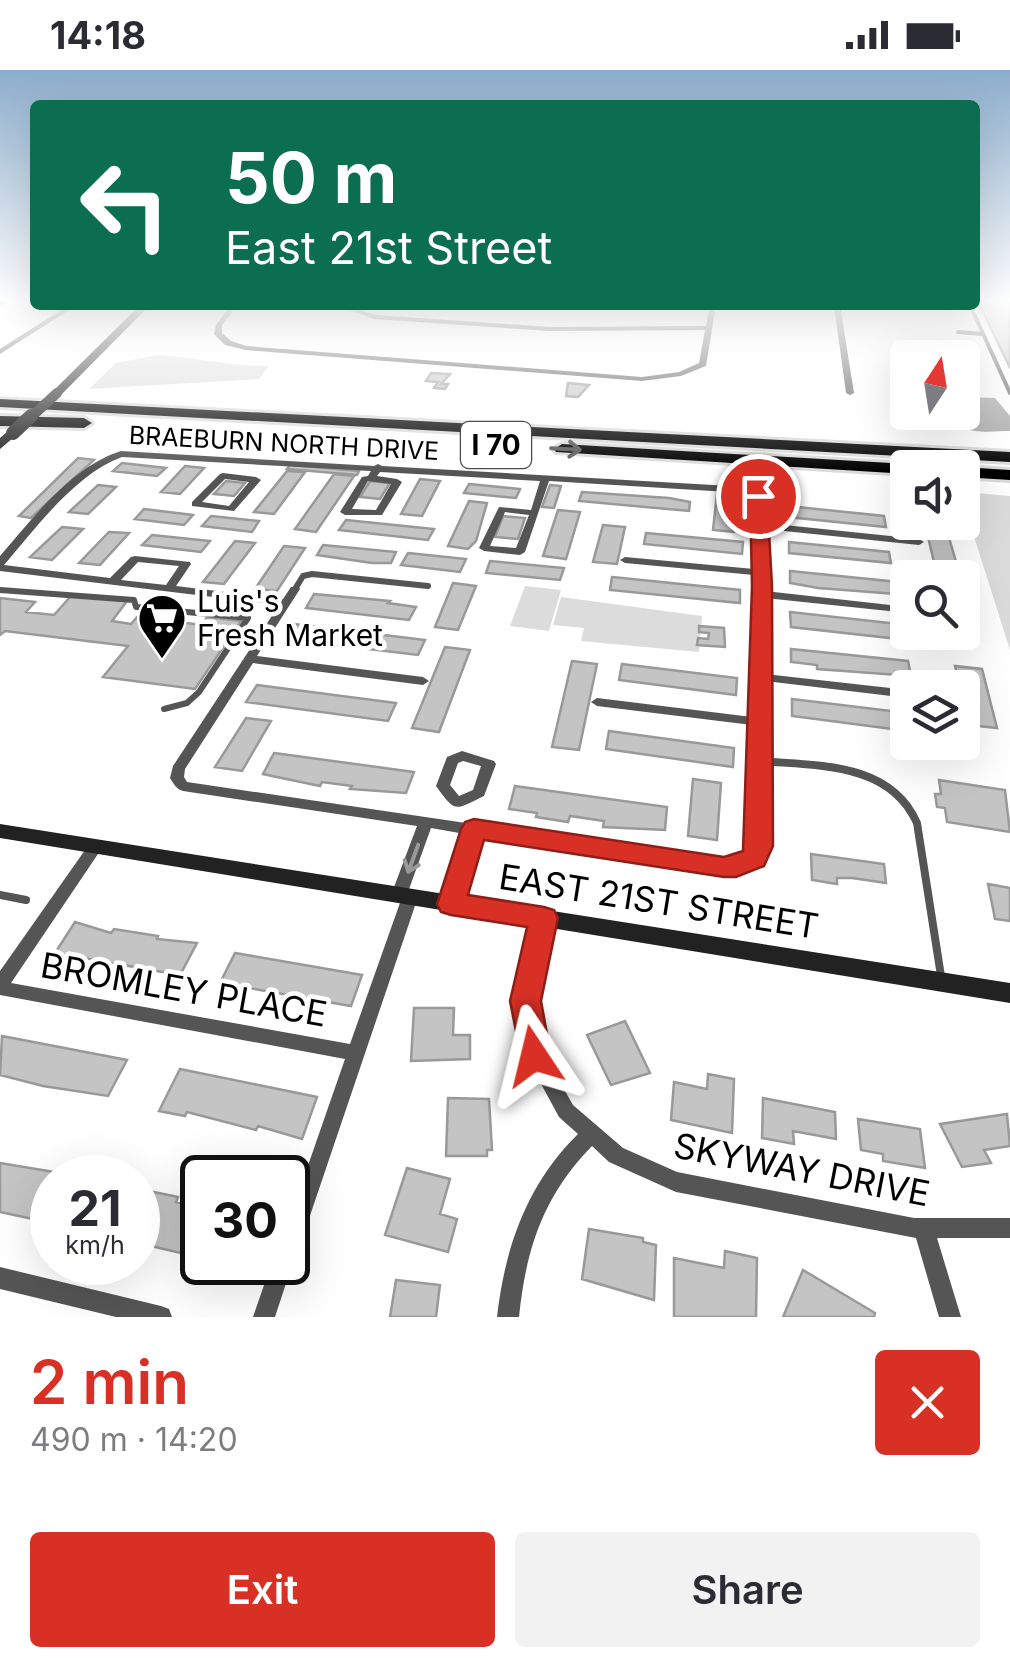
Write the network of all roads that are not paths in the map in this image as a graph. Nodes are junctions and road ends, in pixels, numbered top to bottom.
1 (93, 356) edge
2 (338, 356) edge
3 (704, 356) edge
4 (845, 356) edge
5 (994, 356) edge
6 (850, 393) dead end
7 (1010, 393) edge
8 (0, 394) edge
9 (0, 404) edge
10 (0, 420) edge
11 (355, 422) junction
12 (0, 445) edge
13 (1010, 456) edge
14 (980, 457) edge
15 (890, 459) edge
16 (890, 459) edge
17 (253, 460) junction
18 (378, 467) junction
19 (400, 468) junction
20 (980, 473) edge
21 (1010, 474) edge
22 (241, 477) junction
23 (546, 477) junction
24 (371, 478) junction
25 (394, 480) junction
26 (534, 512) junction
27 (761, 526) junction
28 (919, 542) dead end
29 (625, 560) dead end
30 (0, 566) edge
31 (762, 574) junction
32 (112, 582) junction
33 (428, 586) dead end
34 (169, 589) junction
35 (295, 589) joint
36 (0, 590) edge
37 (762, 594) junction
38 (286, 603) junction
39 (890, 608) edge
40 (250, 659) junction
41 (761, 676) junction
42 (423, 681) dead end
43 (890, 692) edge
44 (597, 702) dead end
45 (164, 709) dead end
46 (760, 722) junction
47 (760, 761) junction
48 (457, 803) dead end
49 (426, 822) junction
50 (450, 826) junction
51 (474, 829) junction
52 (0, 831) edge
53 (95, 846) junction
54 (0, 895) edge
55 (405, 896) junction
56 (26, 900) dead end
57 (451, 904) junction
58 (544, 918) junction
59 (942, 982) junction
60 (0, 987) edge
61 (1010, 993) edge
62 (356, 1053) junction
63 (590, 1135) junction
64 (310, 1186) edge
65 (1010, 1228) edge
66 (924, 1229) junction
67 (0, 1278) edge
68 (275, 1285) edge
69 (161, 1317) edge
70 (264, 1317) edge
71 (508, 1317) edge
72 (950, 1317) edge

1 - 12 main road, bridge
2 - 3 street
4 - 6 street
5 - 7 lane
8 - 11 highway
9 - 11 highway, I 70
10 -> 16 highway, I 70
11 - 15 highway, I 70
13 - 14 highway, I 70
17 - 18 street, BRAEBURN NORTH DRIVE
17 - 22 street
17 - 30 street, BRAEBURN NORTH DRIVE
18 - 19 street, BRAEBURN NORTH DRIVE
18 - 24 street
19 - 23 street, BRAEBURN NORTH DRIVE
19 - 25 street
20 - 21 highway
22 - 22 street
23 - 26 street
23 - 27 street, BRAEBURN NORTH DRIVE
24 - 25 street
24 - 25 street
26 - 26 street
27 - 28 street
27 - 31 street
29 - 31 street
30 - 32 street
31 - 37 street
32 - 34 street
32 - 34 street
33 - 35 lane
34 - 38 street
35 - 38 street
36 - 45 lane
37 - 39 street
37 - 41 street
38 - 40 street
40 - 42 street
40 - 49 street, EAST 21ST STREET
41 - 43 street
41 - 46 street
44 - 46 street
46 - 47 street
47 - 51 street, EAST 21ST STREET
47 - 59 lane
48 - 50 street
49 - 50 street, EAST 21ST STREET
49 -> 55 street
50 - 51 street, EAST 21ST STREET
51 - 57 street
52 - 53 main road, EAST 21ST STREET
53 - 55 main road, EAST 21ST STREET
53 - 60 street
54 - 56 lane
55 - 57 main road, EAST 21ST STREET
55 - 62 street
57 - 58 main road, EAST 21ST STREET
58 - 59 main road, EAST 21ST STREET
58 - 63 street, SKYWAY DRIVE
59 - 61 main road, EAST 21ST STREET
60 - 62 street, BROMLEY PLACE
62 - 64 street
63 - 66 street, SKYWAY DRIVE
63 - 71 street
65 - 66 street, SKYWAY DRIVE
66 - 72 street
67 - 69 street
68 - 70 street

